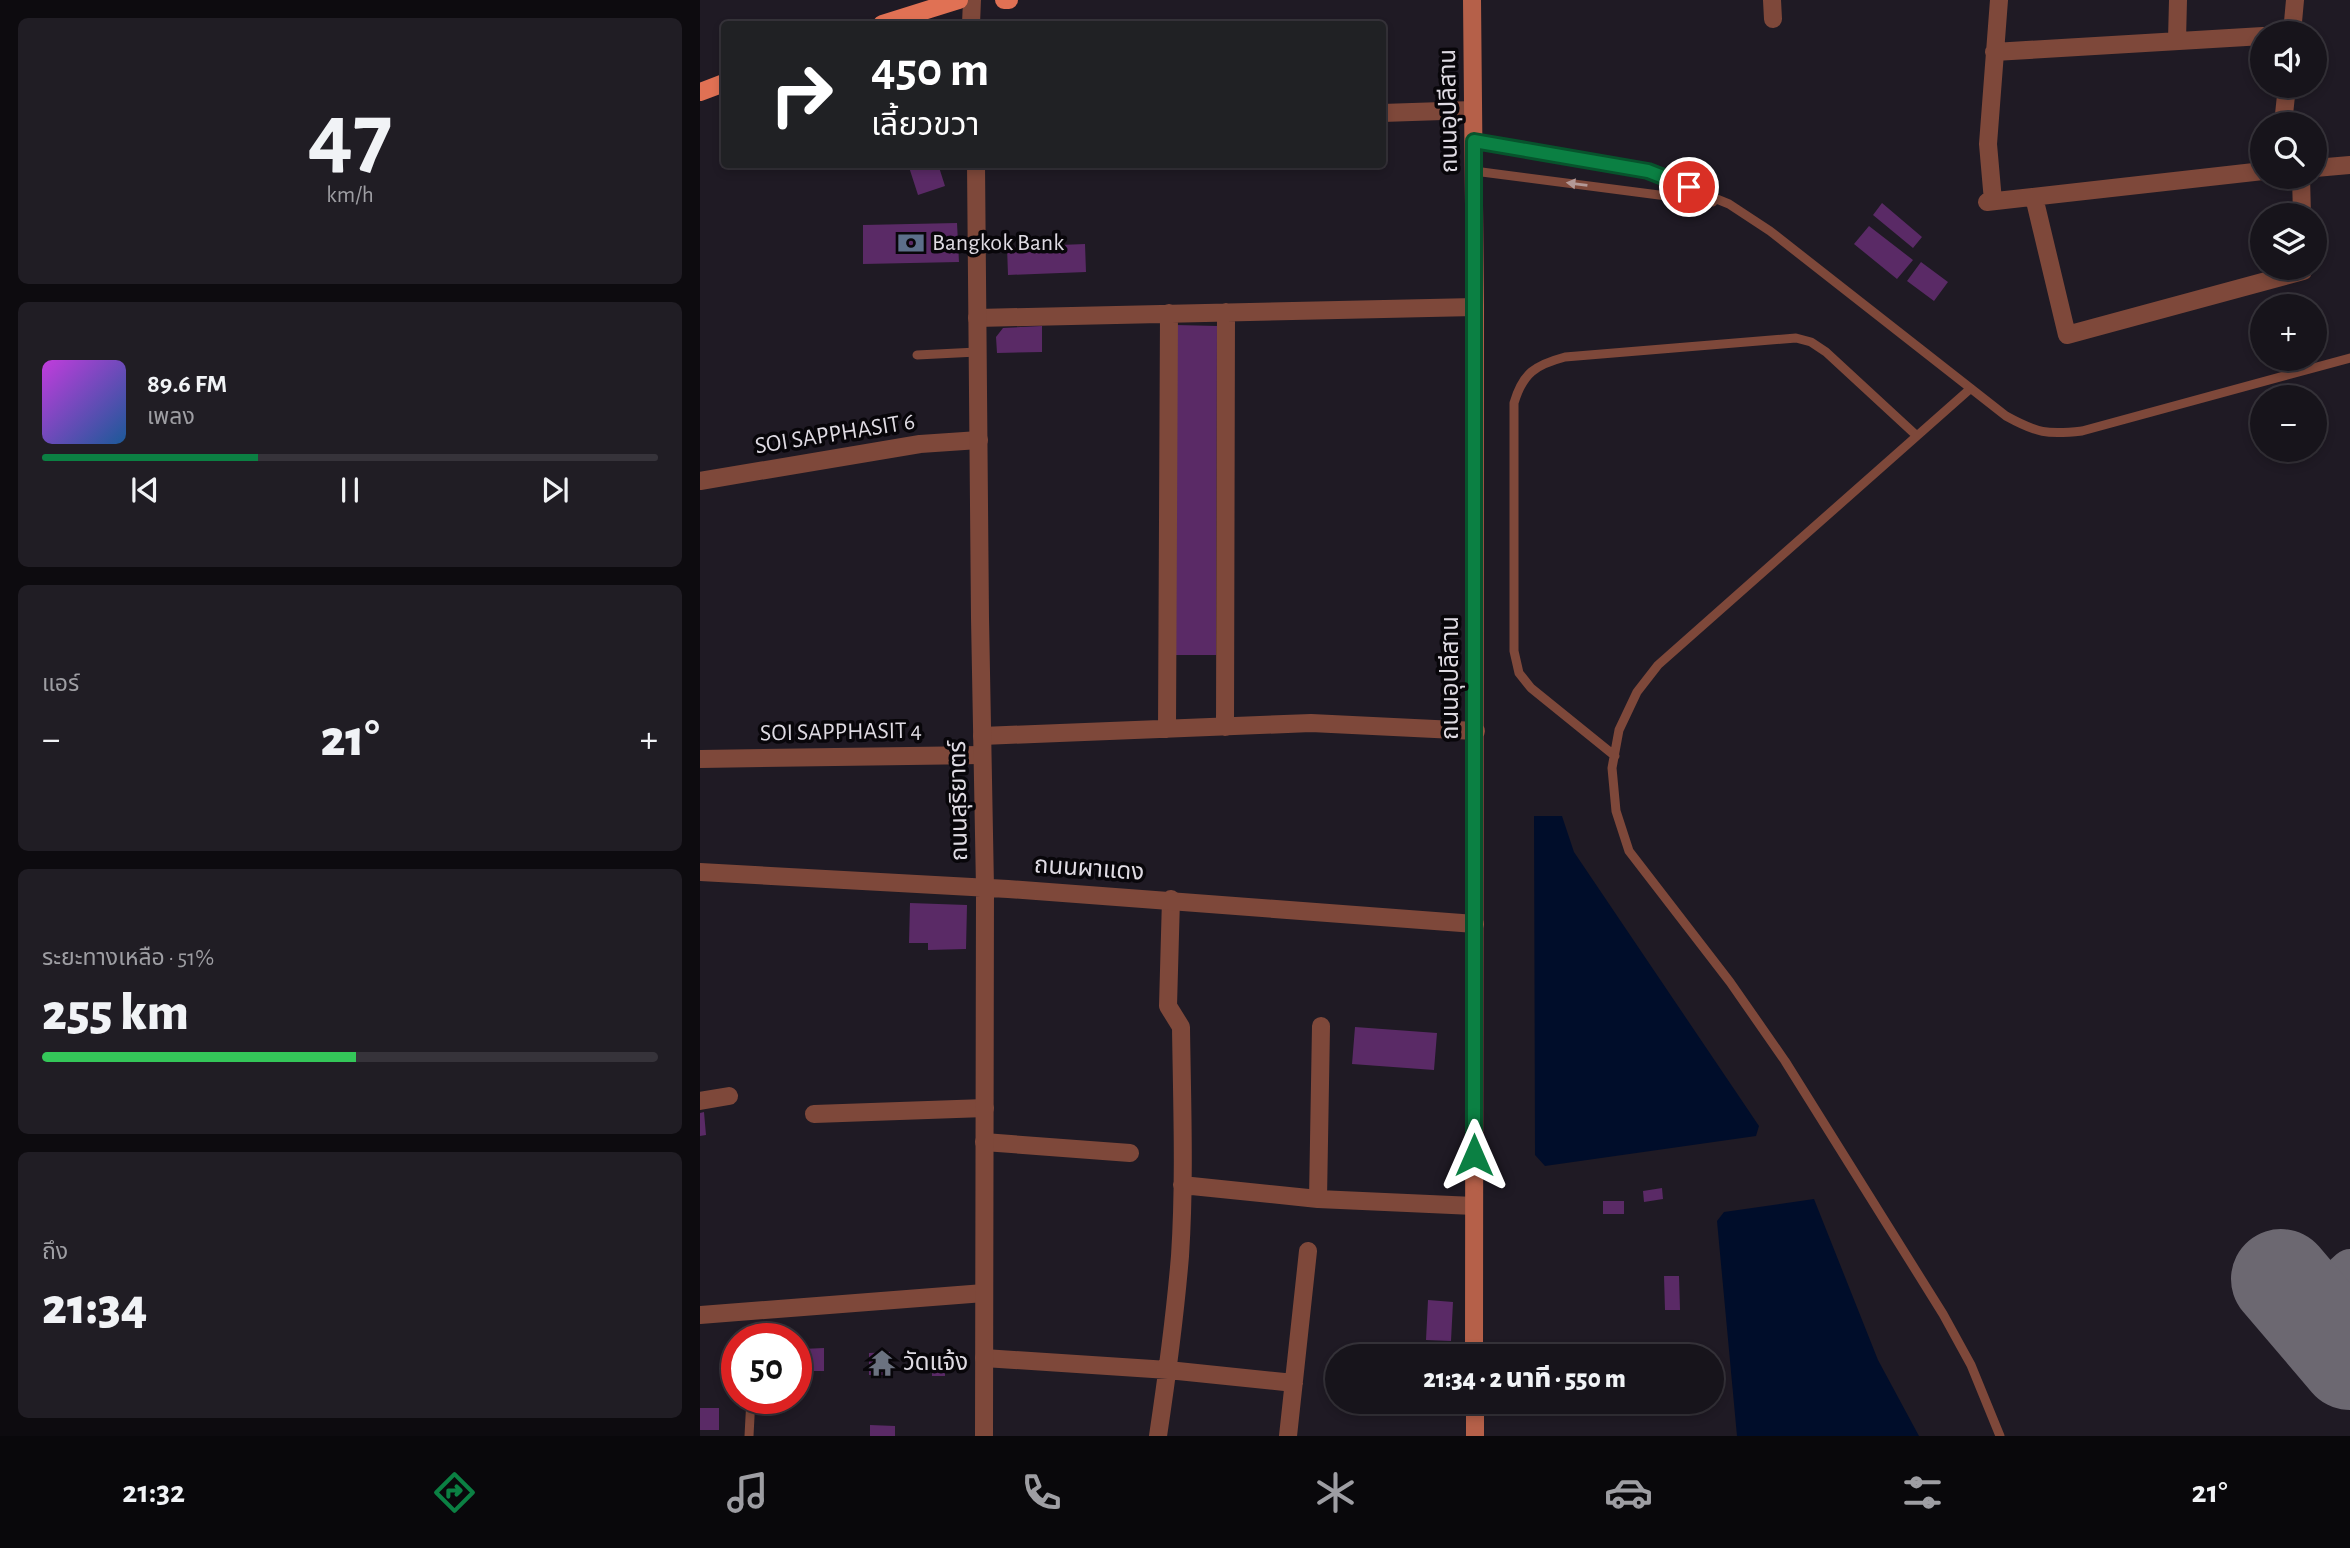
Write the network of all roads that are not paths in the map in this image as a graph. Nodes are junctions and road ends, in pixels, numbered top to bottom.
1 (959, 0) edge
2 (972, 0) edge
3 (1472, 0) edge
4 (1772, 0) edge
5 (1998, 0) edge
6 (2178, 0) edge
7 (2295, 0) edge
8 (1773, 19) dead end
9 (892, 21) edge
10 (971, 21) edge
11 (2293, 21) edge
12 (2250, 37) edge
13 (2177, 40) junction
14 (1994, 52) junction
15 (721, 84) edge
16 (700, 92) edge
17 (1473, 110) junction
18 (1386, 113) edge
19 (1474, 141) junction
20 (2350, 165) edge
21 (2327, 167) edge
22 (976, 168) edge
23 (1474, 171) junction
24 (2250, 172) edge
25 (2034, 197) junction
26 (1729, 204) junction
27 (2270, 280) edge
28 (1475, 307) junction
29 (1226, 312) junction
30 (1169, 313) junction
31 (977, 318) junction
32 (977, 352) junction
33 (918, 355) dead end
34 (2350, 358) edge
35 (1970, 389) junction
36 (1917, 436) junction
37 (979, 440) junction
38 (700, 481) edge
39 (1224, 727) junction
40 (1167, 729) junction
41 (1475, 731) junction
42 (982, 736) junction
43 (982, 755) junction
44 (1615, 756) junction
45 (700, 759) edge
46 (700, 872) edge
47 (985, 888) junction
48 (1171, 899) junction
49 (1475, 924) junction
50 (1321, 1026) dead end
51 (729, 1096) dead end
52 (700, 1101) edge
53 (985, 1108) junction
54 (814, 1114) dead end
55 (985, 1142) junction
56 (1130, 1153) dead end
57 (1182, 1185) junction
58 (1318, 1199) junction
59 (1474, 1206) junction
60 (1308, 1251) dead end
61 (984, 1293) junction
62 (700, 1315) edge
63 (1474, 1344) edge
64 (984, 1358) junction
65 (1168, 1370) junction
66 (1294, 1383) junction
67 (750, 1414) edge
68 (1475, 1414) edge
69 (749, 1436) edge
70 (984, 1436) edge
71 (1158, 1436) edge
72 (1288, 1436) edge
73 (1475, 1436) edge
74 (2000, 1436) edge

1 - 9 main road
2 - 10 street
3 - 17 main road, ถนนอุปลีสาน
4 - 8 street
5 - 14 street
6 - 13 street
7 - 11 street
12 - 13 street
13 - 14 street
14 - 25 street
15 - 16 main road
17 - 18 street
17 - 19 main road, ถนนอุปลีสาน
19 - 23 main road, ถนนอุปลีสาน
19 - 26 lane
20 - 21 street
22 - 31 street, ถนนสุริยาตร์
26 -> 23 lane
23 - 28 main road, ถนนอุปลีสาน
24 - 25 street
25 - 27 street
26 - 35 lane
28 - 29 street
28 - 41 main road, ถนนอุปลีสาน
29 - 30 street
29 - 39 street
30 - 31 street
30 - 40 street
31 - 32 street, ถนนสุริยาตร์
32 - 33 lane
32 - 37 street, ถนนสุริยาตร์
34 - 35 lane
35 - 36 lane
36 - 44 lane
36 - 44 lane
37 - 38 street, SOI SAPPHASIT 6
37 - 42 street, ถนนสุริยาตร์
39 - 40 street
39 - 41 street
40 - 42 street
41 - 49 main road, ถนนอุปลีสาน
42 - 43 street, ถนนสุริยาตร์
43 - 45 street, SOI SAPPHASIT 4
43 - 47 street, ถนนสุริยาตร์
44 - 74 lane
46 - 47 street, ถนนผาแดง
47 - 48 street, ถนนผาแดง
47 - 53 street, ถนนสุริยาตร์
48 - 49 street, ถนนผาแดง
48 - 57 street
49 - 59 main road, ถนนอุปลีสาน
50 - 58 street
51 - 52 street
53 - 54 street
53 - 55 street, ถนนสุริยาตร์
55 - 56 street
55 - 61 street, ถนนสุริยาตร์
57 - 58 street
57 - 65 street
58 - 59 street
59 - 63 main road, ถนนอุปลีสาน
60 - 66 street
61 - 62 street
61 - 64 street, ถนนสุริยาตร์
64 - 65 street
64 - 70 street, ถนนสุริยาตร์
65 - 66 street
65 - 71 street
66 - 72 street
67 - 69 lane
68 - 73 main road

